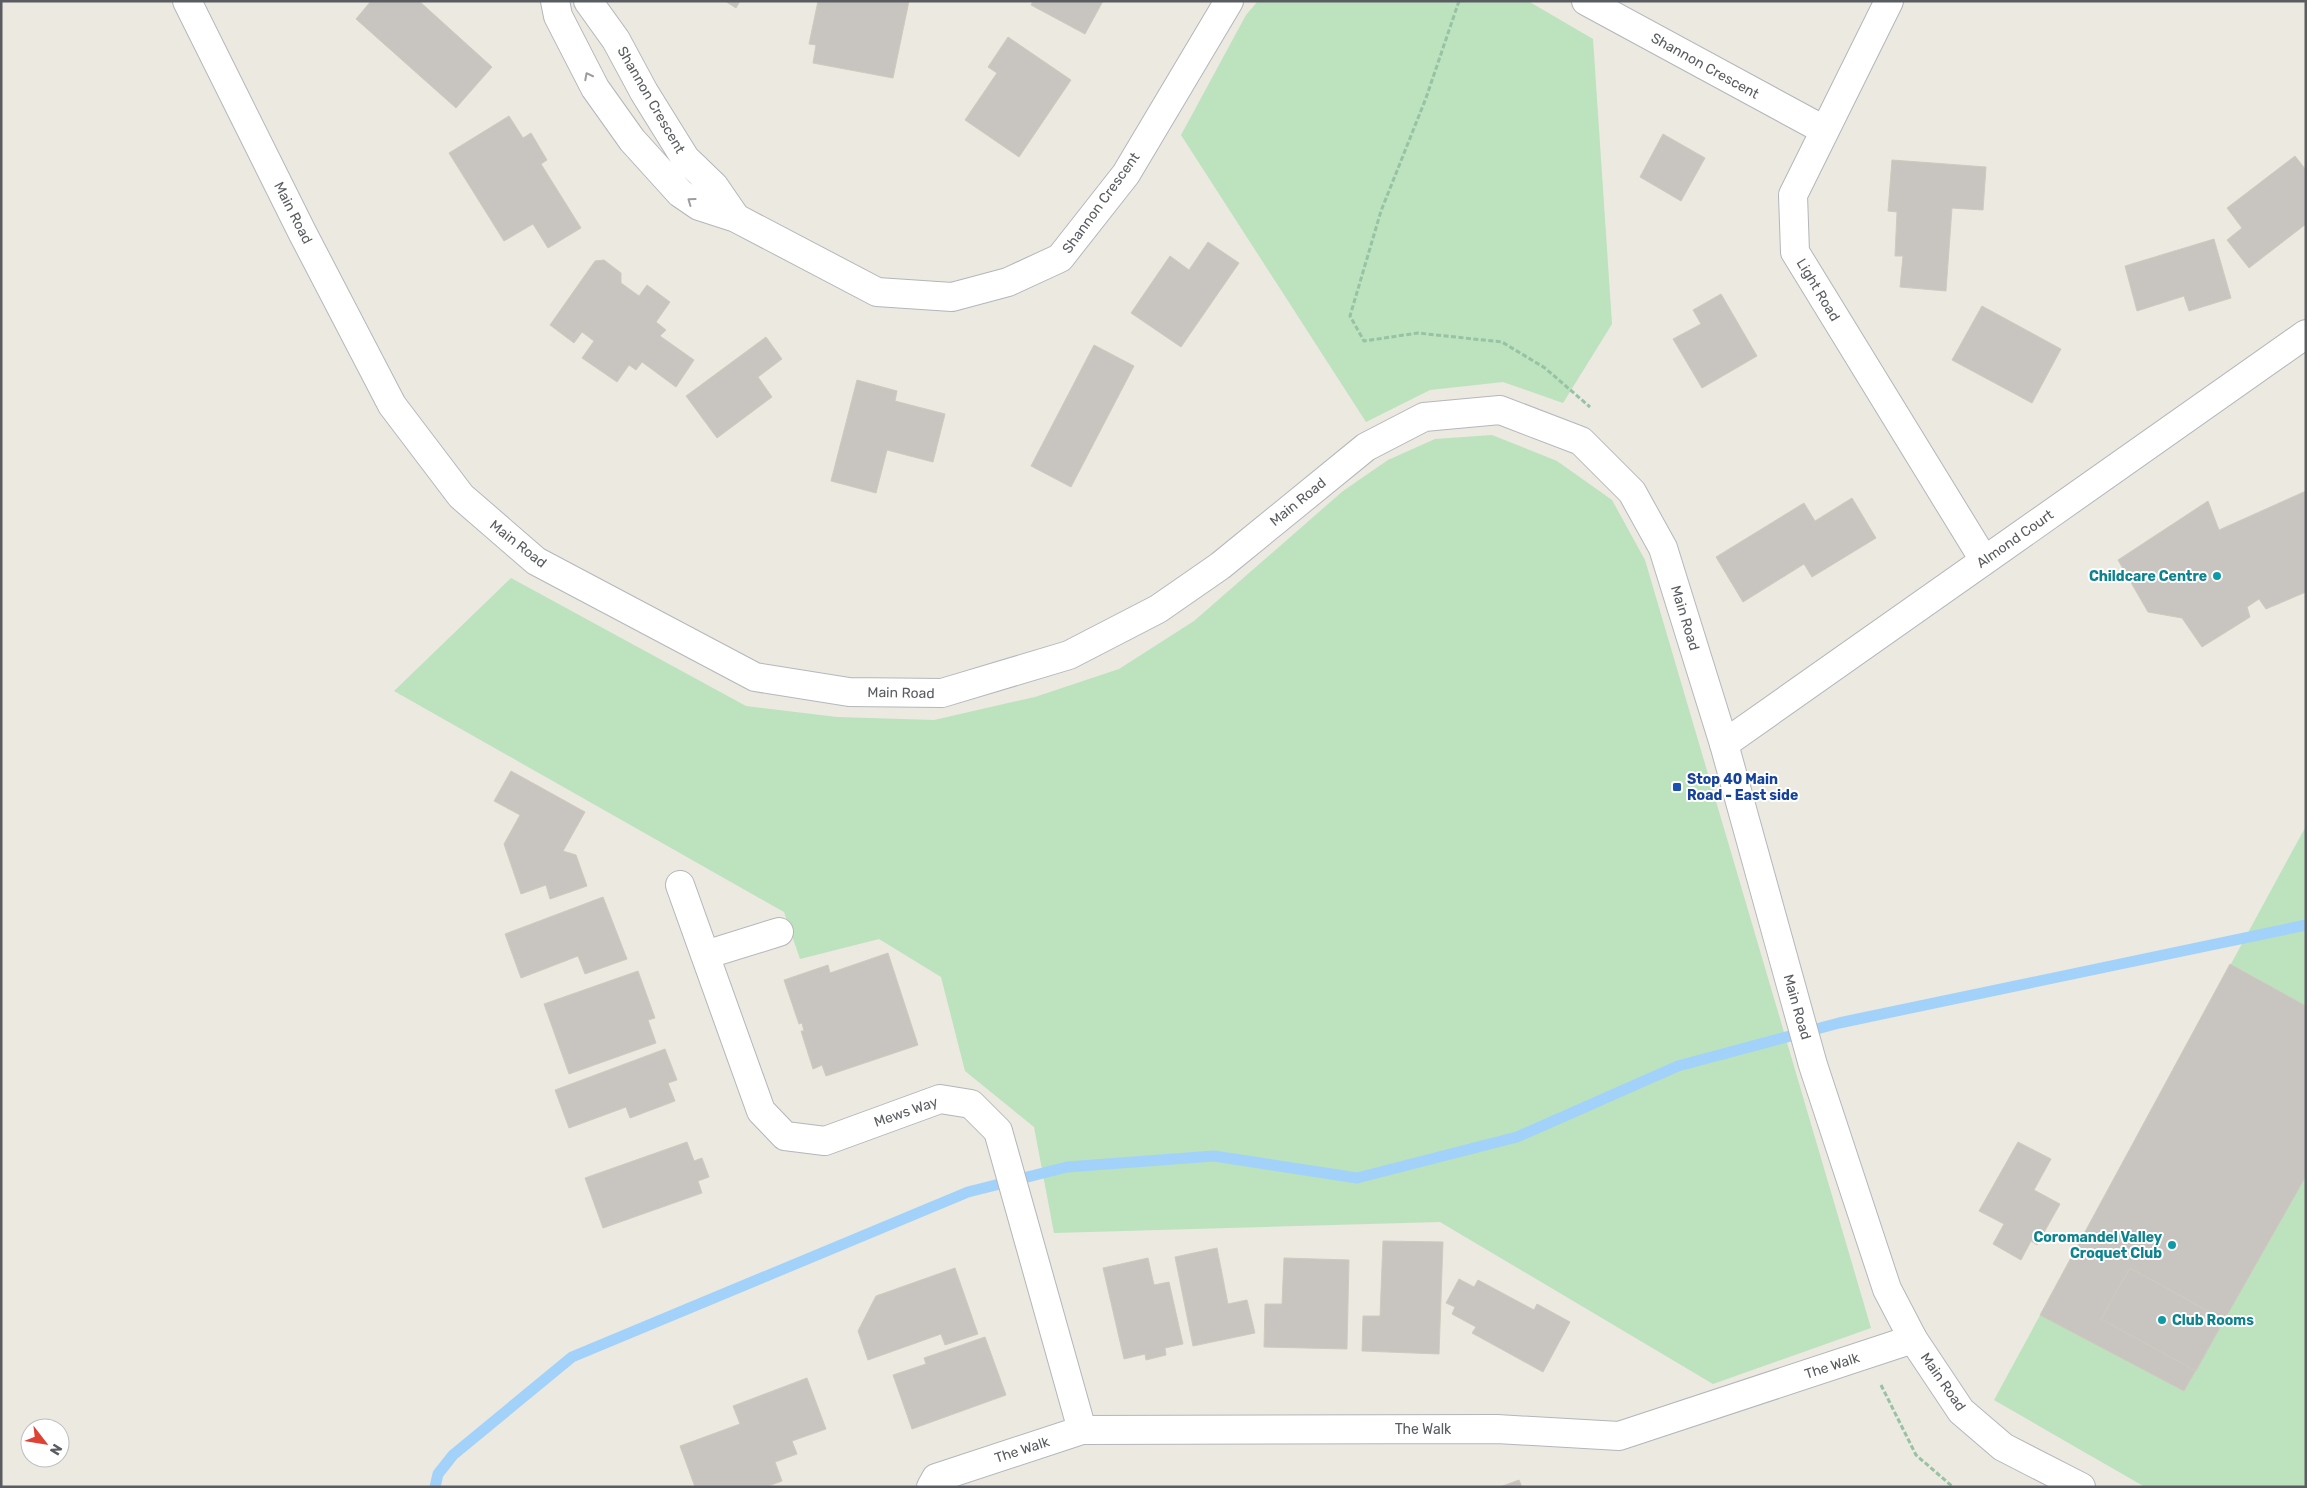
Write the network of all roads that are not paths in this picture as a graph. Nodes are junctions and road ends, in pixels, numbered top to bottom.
1 (187, 1) edge
2 (555, 1) edge
3 (588, 1) edge
4 (1229, 1) edge
5 (1586, 1) edge
6 (1889, 1) edge
7 (1824, 130) junction
8 (736, 218) junction
9 (2306, 334) edge
10 (1984, 560) junction
11 (1724, 744) junction
12 (680, 884) dead end
13 (779, 932) dead end
14 (705, 956) junction
15 (1913, 1339) junction
16 (1082, 1430) junction
17 (931, 1487) edge
18 (2081, 1487) edge

1 - 11 street, Main Road
8 -> 2 street, Shannon Crescent
3 - 8 street, Shannon Crescent
4 - 8 street, Shannon Crescent
5 - 7 street, Shannon Crescent
6 - 7 street, Light Road
7 - 10 street, Light Road
9 - 10 street, Almond Court
10 - 11 street, Almond Court
11 - 15 street, Main Road
12 - 14 street, Mews Way
13 - 14 street
14 - 16 street, Mews Way
15 - 16 street, The Walk
15 - 18 street, Main Road
16 - 17 street, The Walk

